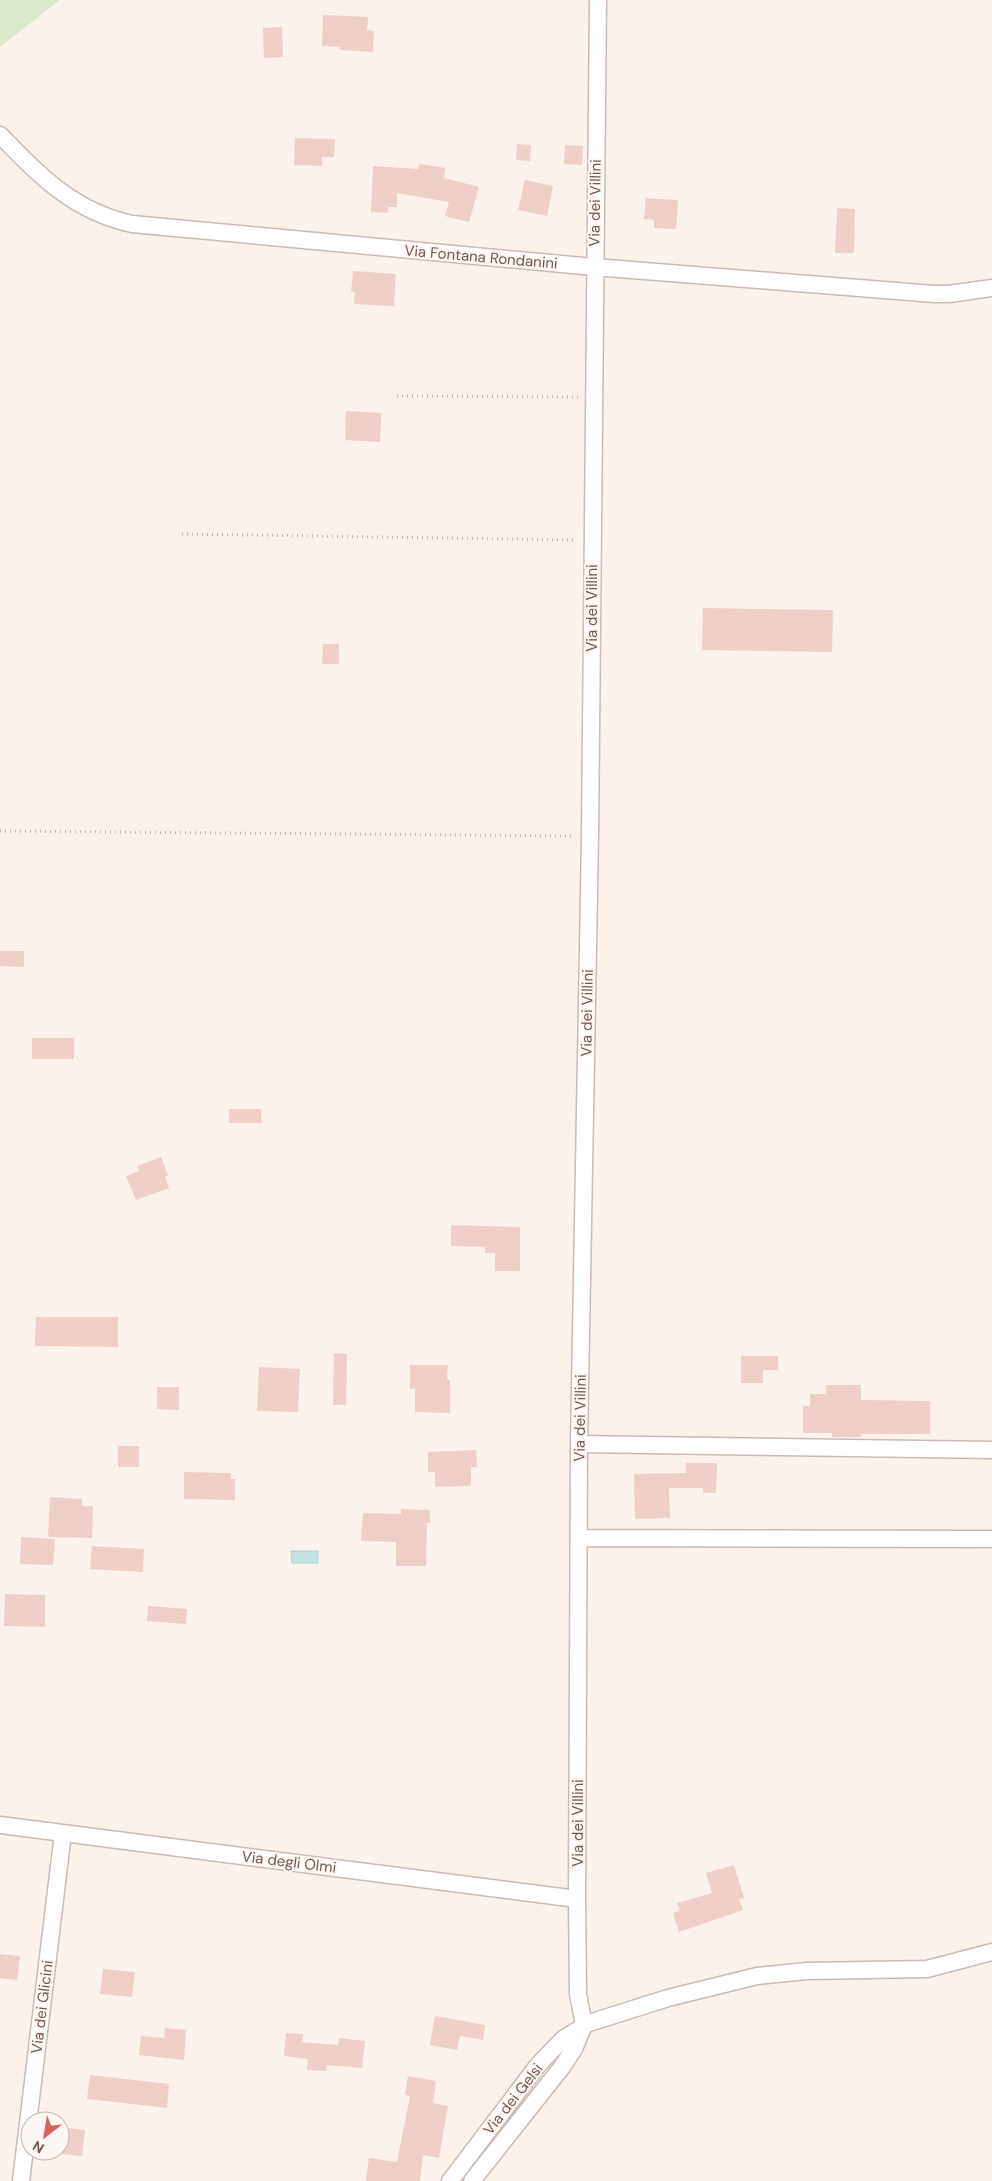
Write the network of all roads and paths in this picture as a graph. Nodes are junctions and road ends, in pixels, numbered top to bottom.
1 (598, 0) edge
2 (0, 135) edge
3 (594, 267) junction
4 (992, 288) edge
5 (397, 396) dead end
6 (594, 397) junction
7 (182, 534) dead end
8 (592, 540) junction
9 (0, 831) edge
10 (590, 836) junction
11 (578, 1444) junction
12 (992, 1450) edge
13 (580, 1538) junction
14 (992, 1539) edge
15 (0, 1825) edge
16 (63, 1833) junction
17 (577, 1899) junction
18 (992, 1952) edge
19 (584, 2025) junction
20 (21, 2181) edge
21 (450, 2181) edge
22 (472, 2181) edge

1 - 3 street, Via dei Villini
2 - 3 street, Via Fontana Rondanini
3 - 4 street, Via Fontana Rondanini
3 - 6 street, Via dei Villini
5 - 6 path
6 - 8 street, Via dei Villini
7 - 8 path
8 - 10 street, Via dei Villini
9 - 10 path
10 - 11 street, Via dei Villini
11 - 12 street
11 - 13 street, Via dei Villini
13 - 14 street
13 - 17 street, Via dei Villini
15 - 16 street, Via degli Olmi
16 - 17 street, Via degli Olmi
16 - 20 street, Via dei Glicini
17 - 19 street, Via dei Villini
18 - 19 street, Via dei Gelsi
19 - 21 street, Via dei Gelsi
19 - 22 street

